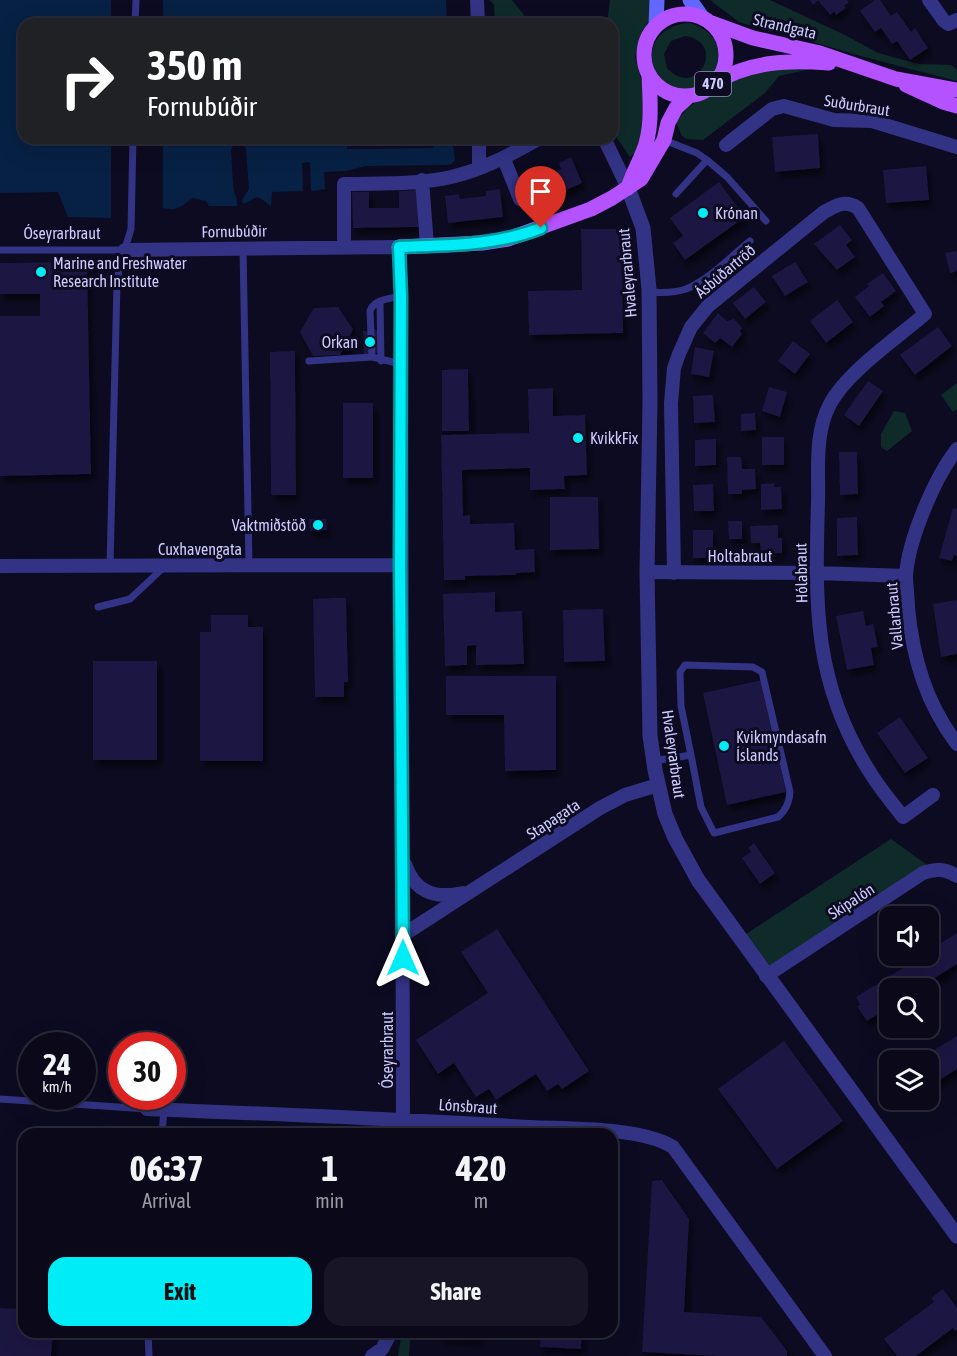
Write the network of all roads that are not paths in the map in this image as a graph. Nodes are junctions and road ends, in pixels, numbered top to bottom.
1 (136, 0) edge
2 (477, 0) edge
3 (657, 0) edge
4 (690, 0) edge
5 (929, 0) edge
6 (135, 18) edge
7 (478, 18) edge
8 (706, 19) junction
9 (957, 20) edge
10 (656, 25) junction
11 (853, 64) junction
12 (649, 75) junction
13 (896, 79) junction
14 (716, 82) junction
15 (957, 90) edge
16 (689, 96) junction
17 (957, 106) edge
18 (664, 140) junction
19 (132, 144) edge
20 (479, 144) edge
21 (607, 144) edge
22 (516, 145) edge
23 (726, 145) dead end
24 (957, 147) edge
25 (504, 159) junction
26 (707, 160) junction
27 (479, 167) junction
28 (423, 180) junction
29 (628, 188) junction
30 (676, 194) dead end
31 (519, 199) dead end
32 (766, 221) dead end
33 (750, 241) dead end
34 (427, 246) junction
35 (399, 247) junction
36 (344, 248) junction
37 (243, 249) junction
38 (0, 250) edge
39 (125, 250) junction
40 (649, 292) junction
41 (401, 296) junction
42 (380, 302) junction
43 (925, 314) joint
44 (372, 357) junction
45 (309, 361) dead end
46 (381, 361) junction
47 (401, 364) junction
48 (957, 449) edge
49 (0, 566) edge
50 (110, 566) junction
51 (165, 566) junction
52 (249, 566) junction
53 (400, 566) junction
54 (647, 572) junction
55 (674, 573) junction
56 (816, 573) junction
57 (906, 576) junction
58 (98, 607) dead end
59 (957, 744) edge
60 (691, 755) junction
61 (654, 761) junction
62 (658, 785) junction
63 (933, 795) dead end
64 (403, 856) junction
65 (957, 876) edge
66 (471, 891) junction
67 (403, 935) junction
68 (766, 976) junction
69 (0, 1099) edge
70 (108, 1106) edge
71 (164, 1110) edge
72 (186, 1110) edge
73 (403, 1119) junction
74 (162, 1128) edge
75 (403, 1128) edge
76 (550, 1128) edge
77 (618, 1133) edge
78 (957, 1236) edge
79 (148, 1338) edge
80 (388, 1338) edge
81 (375, 1355) edge
82 (148, 1356) edge
83 (825, 1356) edge

1 - 6 lane
2 - 7 street
3 - 10 main road
4 - 8 main road
5 - 9 street
8 - 10 main road, 470
8 - 11 main road, Strandgata / 470
8 - 14 main road, 470
10 - 12 main road
11 - 13 main road, Strandgata / 470
11 - 14 main road, Strandgata / 470
12 - 16 main road, 470
12 - 29 main road
13 - 15 main road, Strandgata / 470
13 - 17 main road, Strandgata / 470
14 - 16 main road, 470
16 - 18 main road, Fornubúðir / 470
18 - 26 lane
18 - 29 main road, Fornubúðir / 470
19 - 39 lane
20 - 27 street
21 - 29 street
22 - 25 street
23 - 24 street, Suðurbraut
25 - 27 street
25 - 31 street
26 - 30 lane
26 - 32 lane
27 - 28 street
28 - 34 street
28 - 36 street
29 - 34 main road, Fornubúðir / 470
29 - 40 street, Hvaleyrarbraut
33 - 40 lane
34 - 35 main road, Fornubúðir / 470
35 - 36 street, Fornubúðir
35 - 41 street, Óseyrarbraut
36 - 37 street, Fornubúðir
37 - 39 street, Fornubúðir
37 - 52 lane
38 - 39 lane, Óseyrarbraut
39 - 50 lane
40 - 54 street, Hvaleyrarbraut
41 - 42 lane
41 - 47 street, Óseyrarbraut
42 - 44 lane
42 - 46 lane
43 - 55 street, Ásbúðartröð
43 - 56 street, Hólabraut
44 - 45 lane
44 - 46 lane
46 - 47 lane
47 - 53 street, Óseyrarbraut
48 - 57 street, Vallarbraut
49 - 50 street, Cuxhavengata
50 - 51 street, Cuxhavengata
51 - 52 street, Cuxhavengata
51 - 58 lane
52 - 53 street, Cuxhavengata
53 - 64 street, Óseyrarbraut
54 - 55 street, Holtabraut
54 - 61 street, Hvaleyrarbraut
55 - 56 street, Holtabraut
56 - 57 street, Holtabraut
56 - 63 street, Hólabraut
57 - 59 street, Vallarbraut
60 - 60 lane
60 - 61 lane
61 - 62 street, Hvaleyrarbraut
62 - 66 street, Stapagata
62 - 68 street, Hvaleyrarbraut
64 - 66 street, Stapagata
64 - 67 street, Óseyrarbraut
65 - 68 street, Skipalón
66 - 67 street, Stapagata
67 - 73 street, Óseyrarbraut
68 - 78 street, Hvaleyrarbraut
69 - 70 lane, Lónsbraut
71 - 74 lane
72 - 73 street, Lónsbraut
73 - 75 street, Óseyrarbraut
73 - 76 street, Lónsbraut
77 - 83 street, Lónsbraut
79 - 82 lane
80 - 81 street

